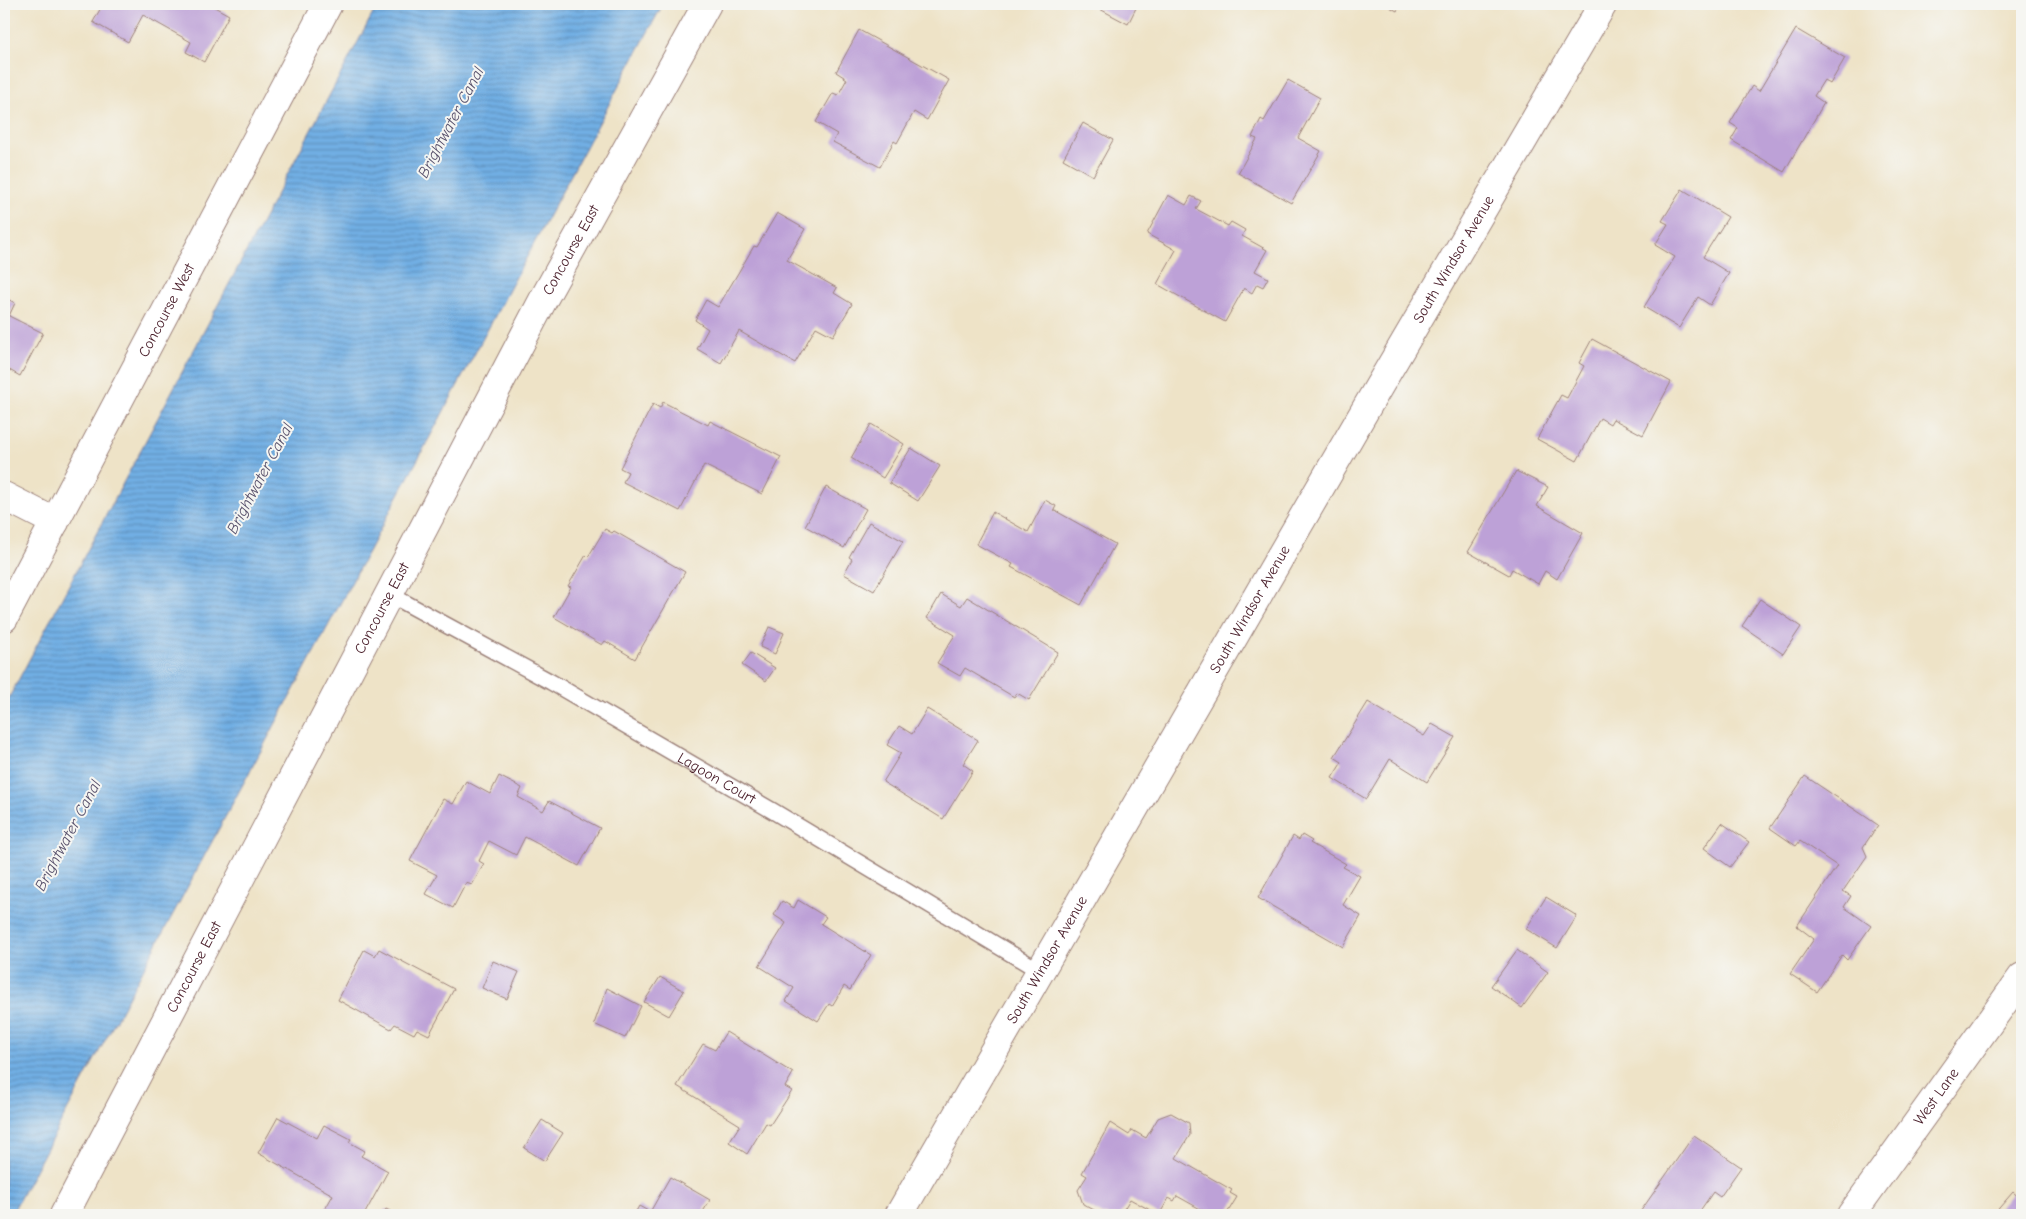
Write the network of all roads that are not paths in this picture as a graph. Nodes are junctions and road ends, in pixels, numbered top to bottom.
1 (328, 4) edge
2 (707, 4) edge
3 (1603, 4) edge
4 (4, 496) edge
5 (55, 522) junction
6 (389, 594) junction
7 (4, 618) edge
8 (1040, 971) junction
9 (2022, 977) edge
10 (64, 1215) edge
11 (899, 1215) edge
12 (1851, 1215) edge

1 - 5 street, Concourse West
2 - 6 street, Concourse East
3 - 8 street, South Windsor Avenue
4 - 5 street
5 - 7 street, Concourse West
6 - 8 lane, Lagoon Court
6 - 10 street, Concourse East
8 - 11 street, South Windsor Avenue
9 - 12 street, West Lane

